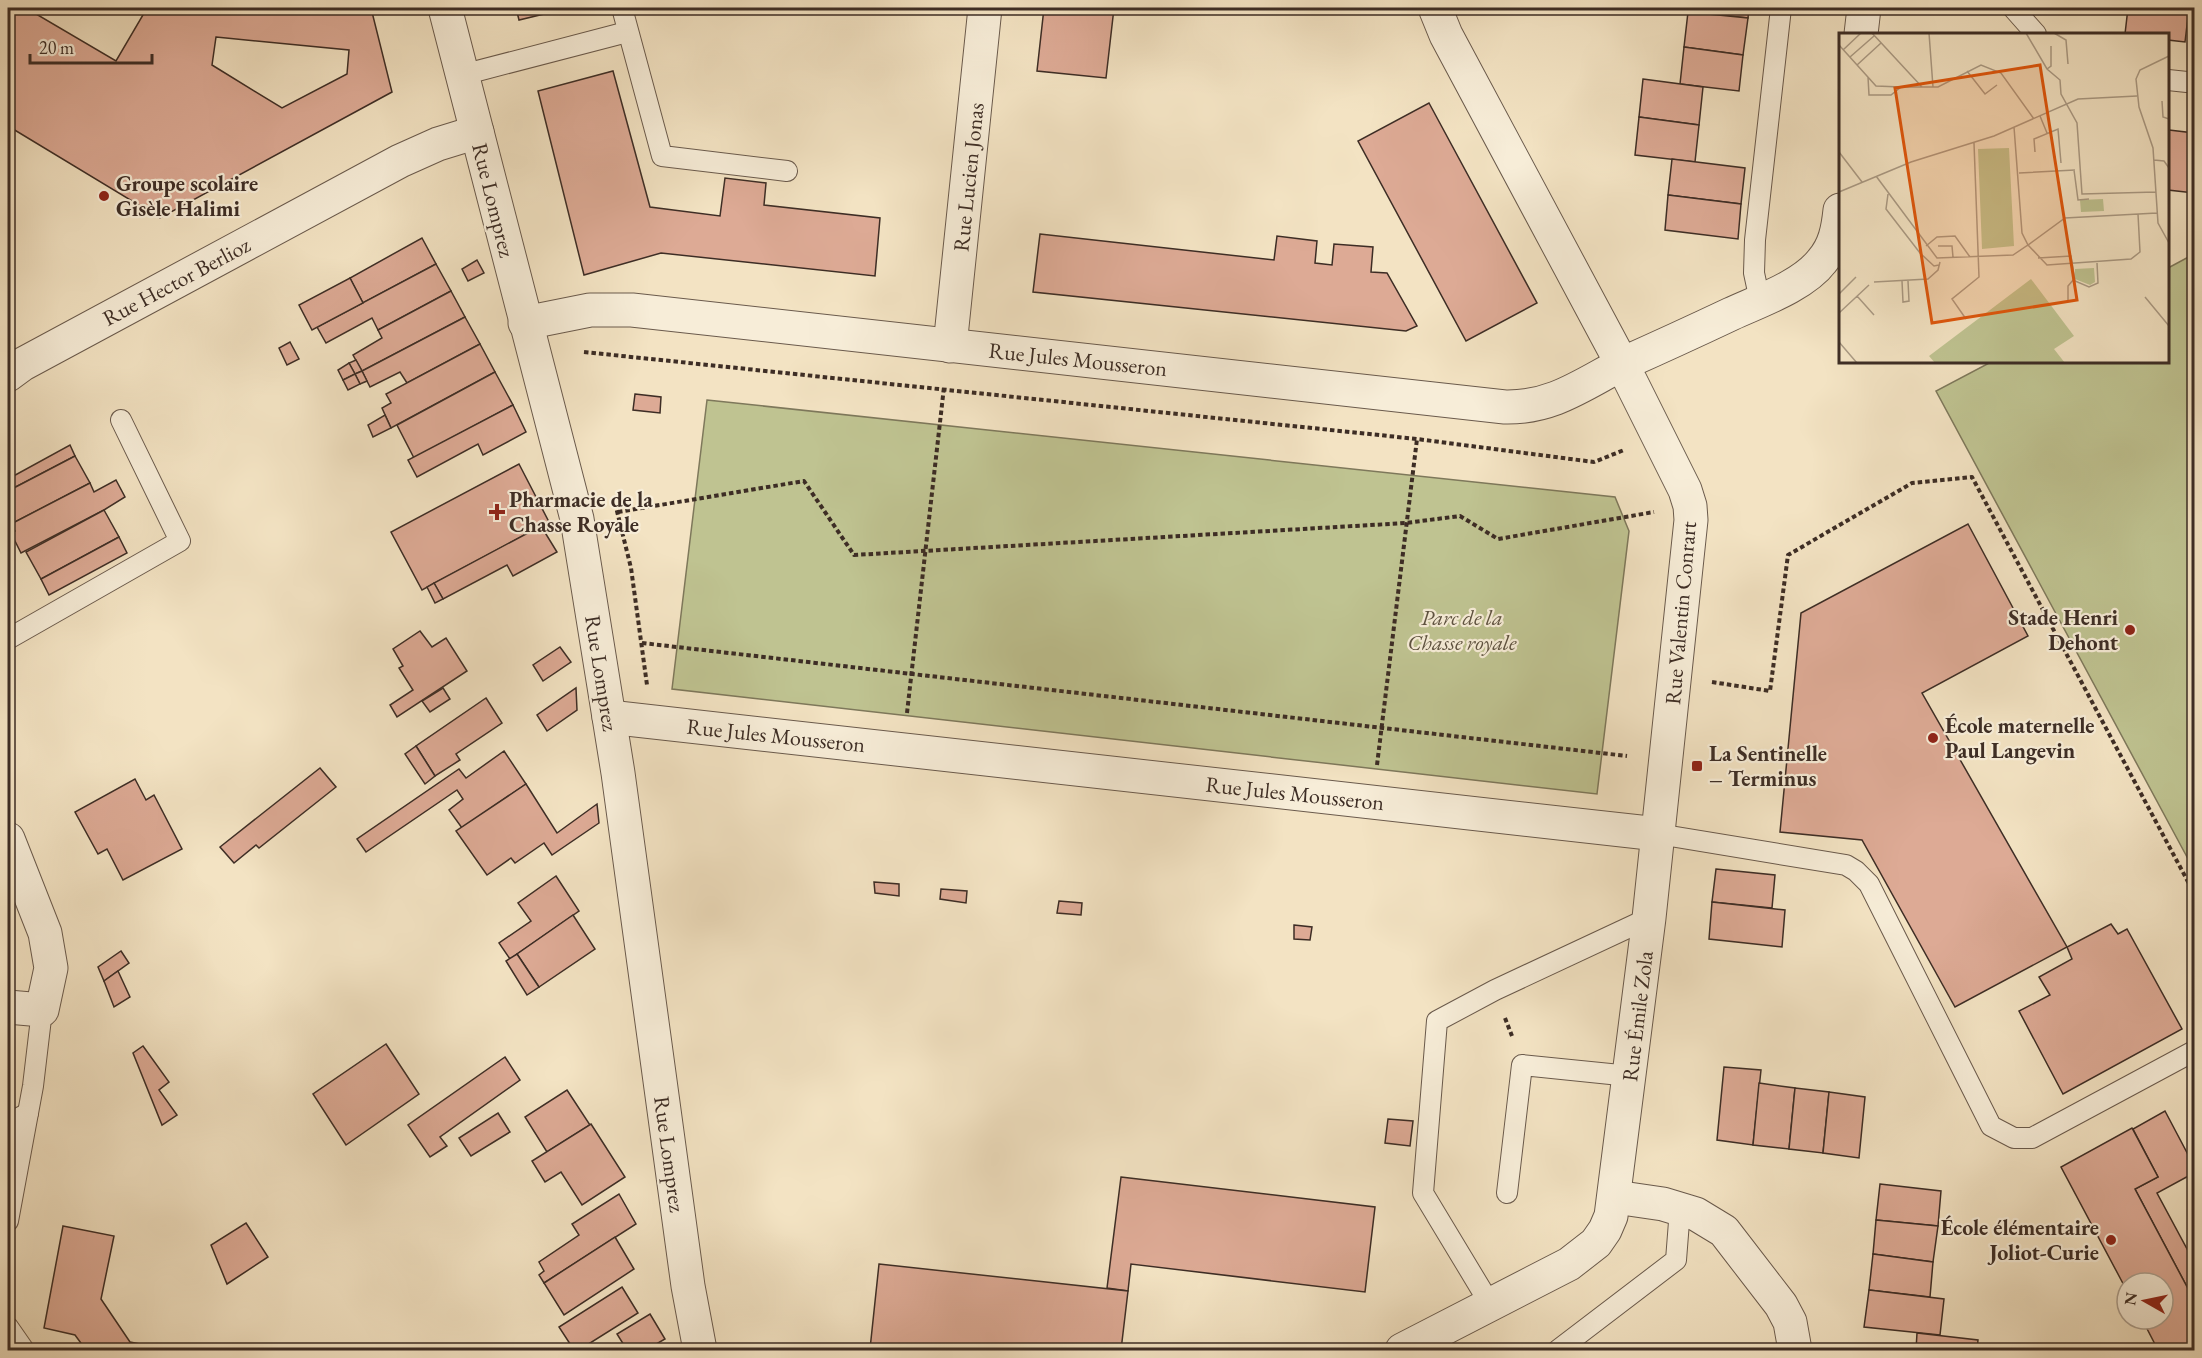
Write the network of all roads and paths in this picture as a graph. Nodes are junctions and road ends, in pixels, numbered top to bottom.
1 (445, 8) edge
2 (622, 8) edge
3 (985, 8) edge
4 (1435, 8) edge
5 (1781, 8) edge
6 (1864, 8) edge
7 (2013, 8) edge
8 (627, 32) junction
9 (1861, 33) edge
10 (2035, 33) edge
11 (462, 75) junction
12 (477, 132) junction
13 (787, 171) dead end
14 (1839, 215) edge
15 (1760, 301) junction
16 (525, 323) junction
17 (950, 346) junction
18 (574, 351) dead end
19 (1622, 364) junction
20 (8, 375) edge
21 (944, 388) junction
22 (1421, 397) junction
23 (121, 420) dead end
24 (1658, 437) junction
25 (1417, 439) junction
26 (1690, 506) junction
27 (618, 512) dead end
28 (1406, 523) junction
29 (926, 552) junction
30 (8, 639) edge
31 (642, 643) dead end
32 (912, 673) junction
33 (1675, 677) junction
34 (609, 717) junction
35 (1382, 727) junction
36 (903, 750) junction
37 (1666, 761) junction
38 (1372, 802) junction
39 (1658, 834) junction
40 (8, 839) edge
41 (2194, 893) edge
42 (1649, 918) junction
43 (1495, 990) junction
44 (8, 1007) edge
45 (42, 1010) junction
46 (2194, 1051) edge
47 (1522, 1065) junction
48 (1630, 1076) junction
49 (28, 1113) junction
50 (8, 1124) edge
51 (1507, 1193) dead end
52 (1615, 1197) junction
53 (1680, 1209) junction
54 (8, 1221) edge
55 (1490, 1304) junction
56 (8, 1327) edge
57 (24, 1350) edge
58 (700, 1350) edge
59 (1402, 1350) edge
60 (1558, 1350) edge
61 (1795, 1350) edge

1 - 11 street, Rue Lomprez
2 - 8 lane
3 - 17 street, Rue Lucien Jonas
4 - 19 street, Rue Valentin Conrart
5 - 15 lane
6 - 9 street
7 - 10 lane
8 - 11 lane
8 - 13 lane
11 - 12 street, Rue Lomprez
12 - 16 street, Rue Lomprez
12 - 20 street, Rue Hector Berlioz
14 - 15 street
15 - 19 street
16 - 17 street, Rue Jules Mousseron
16 - 34 street, Rue Lomprez
17 - 21 path
17 - 22 street, Rue Jules Mousseron
18 - 21 path
19 - 22 street, Rue Jules Mousseron
19 - 24 street, Rue Valentin Conrart
21 - 25 path
21 - 29 path
22 - 25 path
23 - 30 lane
24 - 25 path
24 - 26 street, Rue Valentin Conrart
25 - 28 path
26 - 28 path
26 - 33 street, Rue Valentin Conrart
27 - 29 path
28 - 29 path
28 - 35 path
29 - 32 path
31 - 32 path
32 - 35 path
32 - 36 path
33 - 37 street, Rue Valentin Conrart
33 - 41 path
34 - 36 street, Rue Jules Mousseron
34 - 58 street, Rue Lomprez
35 - 37 path
35 - 38 path
36 - 38 street, Rue Jules Mousseron
37 - 39 street, Rue Valentin Conrart
38 - 39 street, Rue Jules Mousseron
39 - 42 street, Rue Émile Zola
39 - 46 lane
40 - 45 street
42 - 43 lane
42 - 48 street, Rue Émile Zola
43 - 47 path
43 - 55 lane
44 - 45 street
45 - 49 lane
47 - 48 lane
47 - 51 lane
48 - 52 street, Rue Émile Zola
49 - 50 lane
49 - 54 lane
52 - 53 street
52 - 55 street, Rue Émile Zola
53 - 60 lane
53 - 61 street
55 - 59 street, Rue Émile Zola
56 - 57 lane

